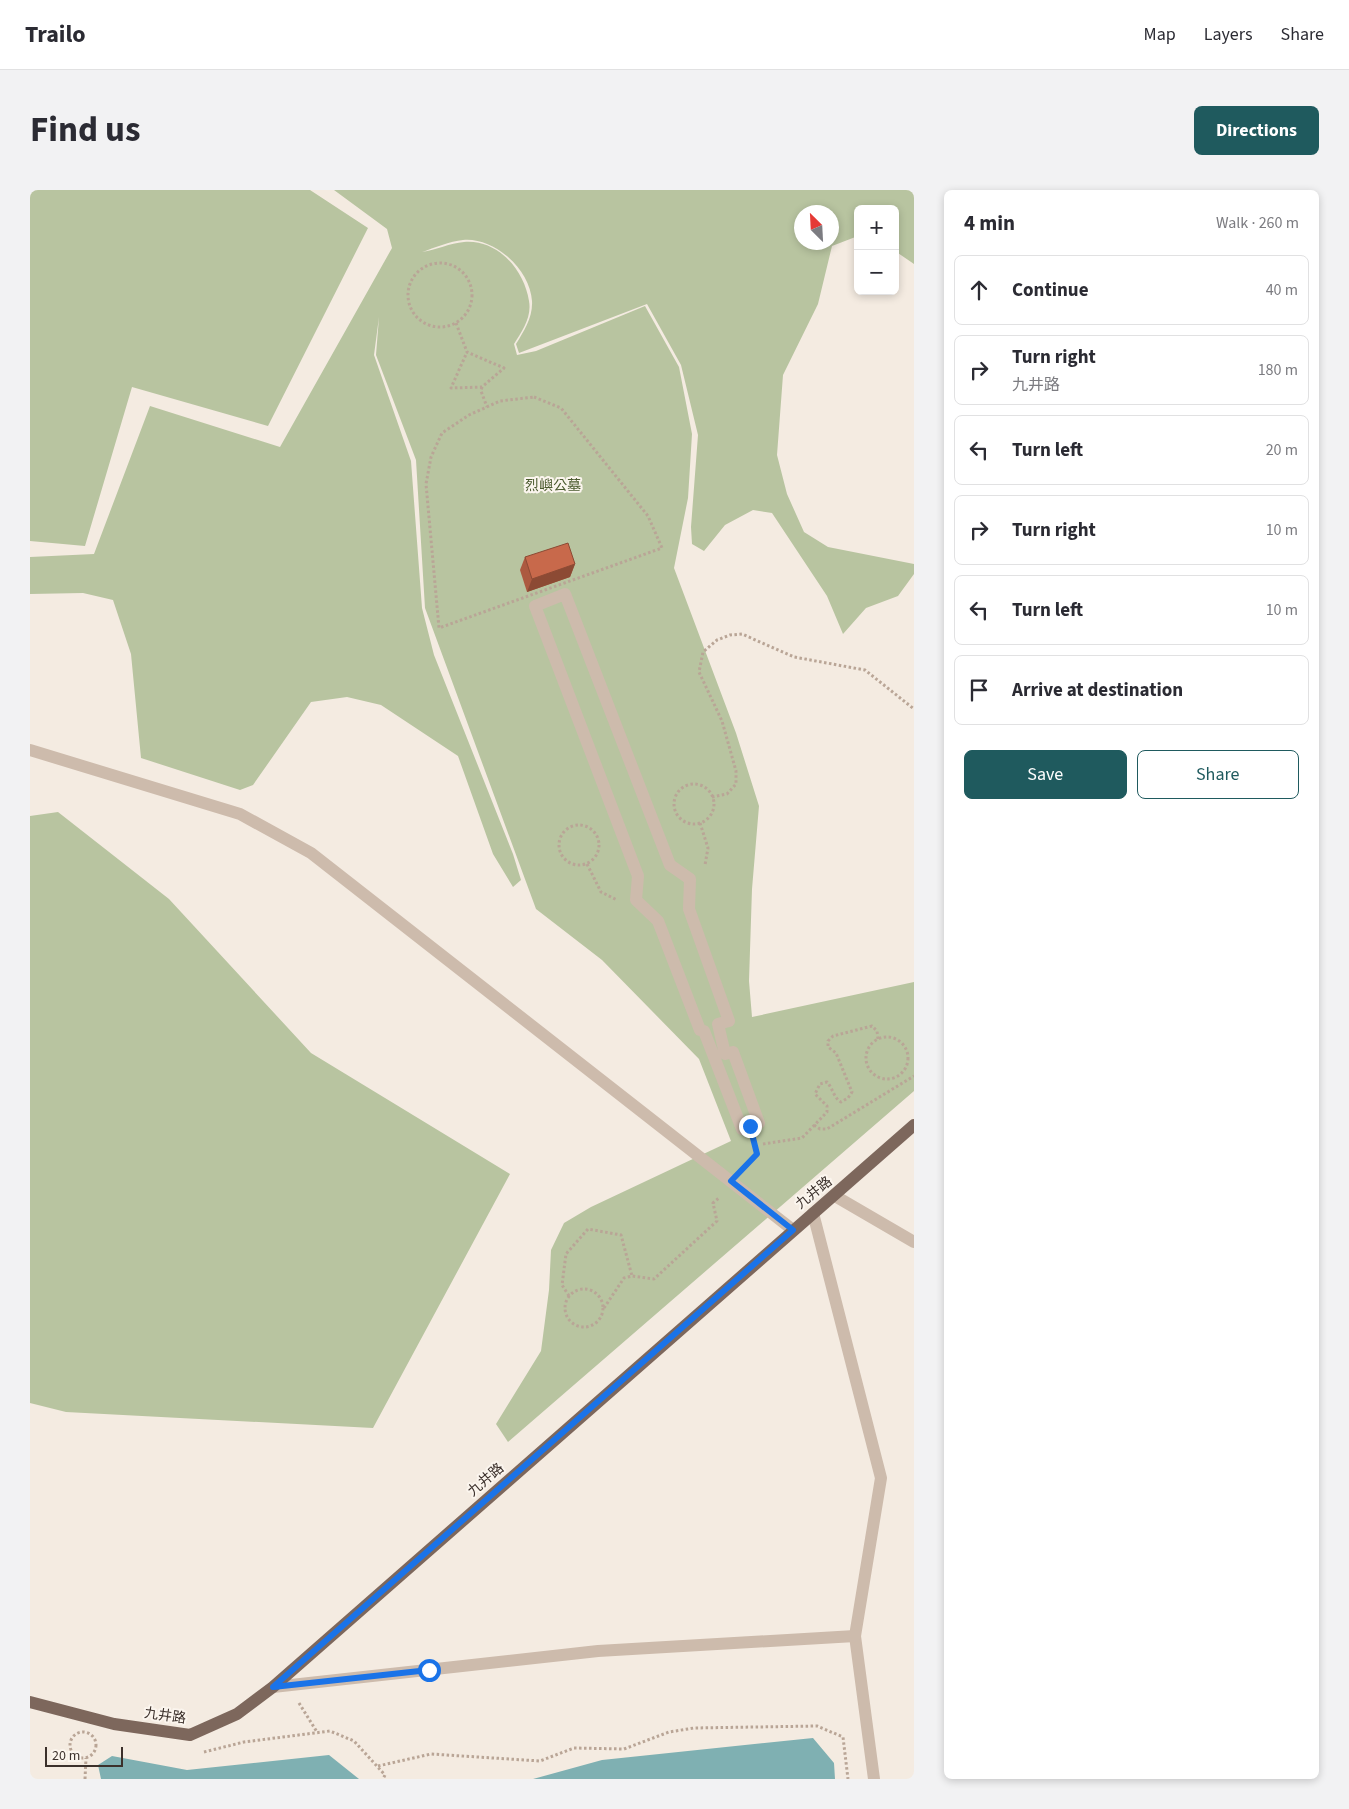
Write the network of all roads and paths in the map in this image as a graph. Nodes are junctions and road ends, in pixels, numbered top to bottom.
1 (456, 323) junction
2 (467, 352) junction
3 (482, 387) junction
4 (487, 407) junction
5 (914, 709) edge
6 (30, 750) edge
7 (712, 797) junction
8 (700, 823) junction
9 (587, 864) junction
10 (690, 879) junction
11 (636, 900) junction
12 (878, 1039) junction
13 (908, 1054) junction
14 (914, 1055) edge
15 (914, 1076) edge
16 (914, 1124) edge
17 (814, 1125) junction
18 (750, 1126) junction
19 (755, 1146) junction
20 (731, 1181) junction
21 (835, 1196) junction
22 (813, 1213) junction
23 (793, 1230) junction
24 (914, 1242) edge
25 (632, 1276) junction
26 (569, 1296) junction
27 (604, 1308) junction
28 (855, 1636) junction
29 (276, 1687) junction
30 (30, 1702) edge
31 (317, 1732) junction
32 (95, 1742) junction
33 (102, 1743) dead end
34 (198, 1754) dead end
35 (86, 1758) junction
36 (378, 1766) junction
37 (85, 1779) edge
38 (383, 1779) edge
39 (848, 1779) edge
40 (874, 1779) edge

1 - 1 path
1 - 2 path
2 - 3 path
2 - 3 path
3 - 4 path
4 - 4 path
5 - 7 path
6 - 20 street
7 - 8 path
7 - 8 path
8 - 10 path
9 - 9 path
9 - 11 path
10 - 11 street
10 - 18 street
11 - 18 street
12 - 13 path
12 - 13 path
12 - 17 path
13 - 14 path
15 - 17 path
16 - 21 main road, 九井路
17 - 19 path
18 - 19 path
19 - 20 path
20 - 23 street
20 - 25 path
21 - 22 main road, 九井路
21 - 24 street
22 - 23 main road, 九井路
22 - 28 street
23 - 29 main road, 九井路
25 - 26 path
25 - 27 path
26 - 27 path
26 - 27 path
28 - 29 street
28 - 40 street
29 - 30 main road, 九井路
29 - 31 path
31 - 34 path
31 - 36 path
32 - 33 path
32 - 35 path
32 - 35 path
35 - 37 path
36 - 38 path
36 - 39 path

